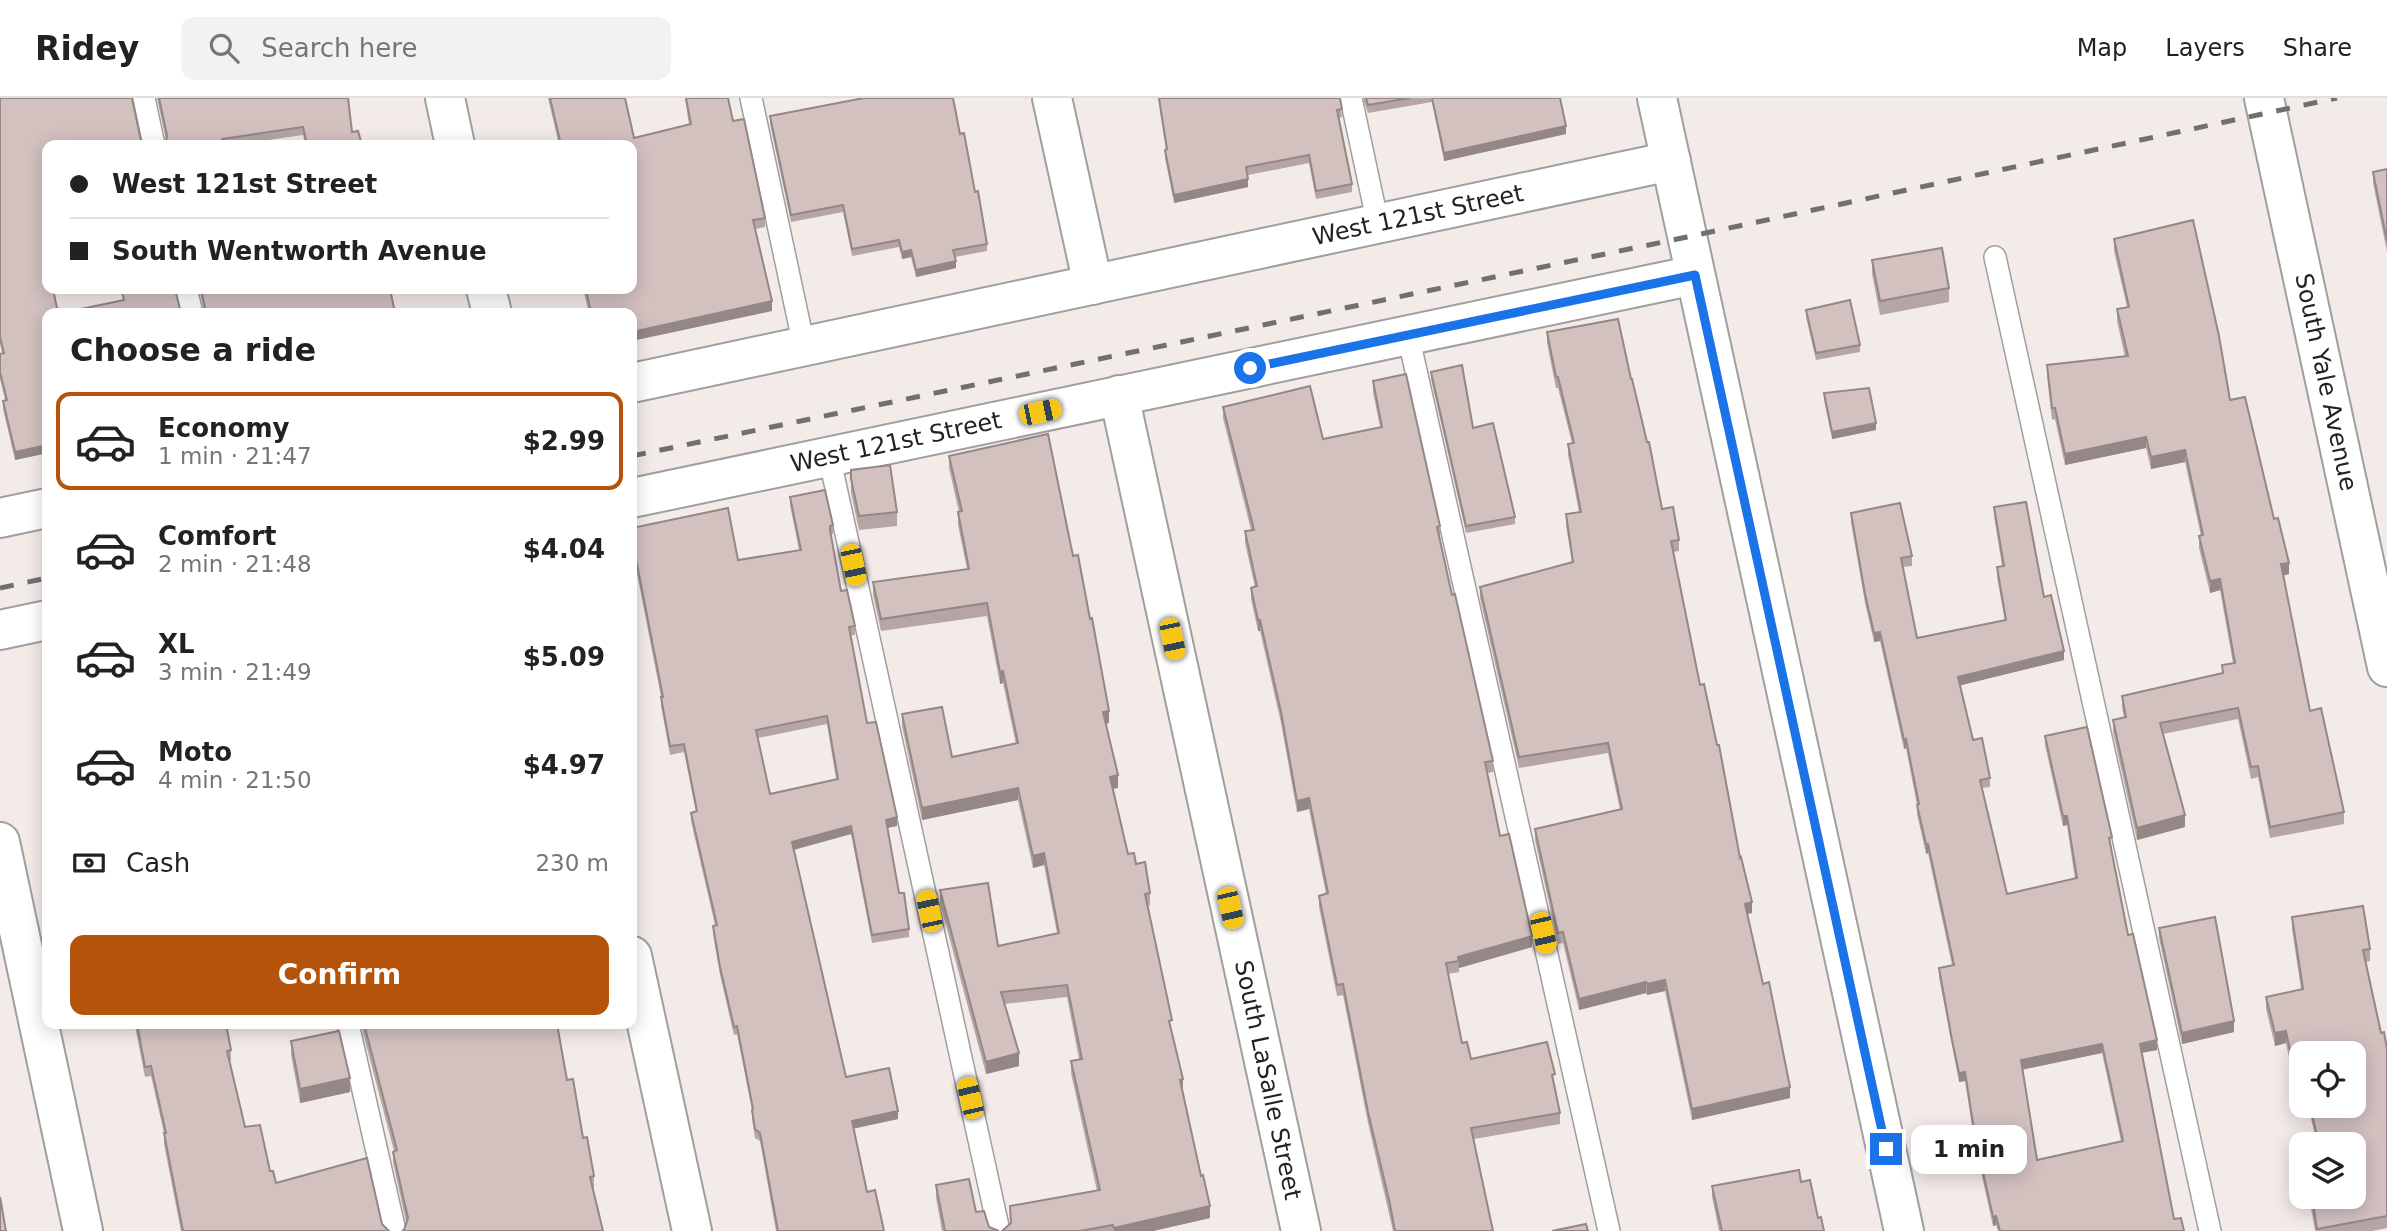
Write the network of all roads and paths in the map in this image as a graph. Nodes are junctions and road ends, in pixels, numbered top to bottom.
1 (144, 98) edge
2 (445, 98) edge
3 (751, 98) edge
4 (1052, 98) edge
5 (1351, 98) edge
6 (1657, 98) edge
7 (2264, 98) edge
8 (153, 140) edge
9 (454, 140) edge
10 (1671, 161) junction
11 (1378, 224) junction
12 (1996, 257) dead end
13 (1695, 275) junction
14 (1093, 285) junction
15 (1408, 335) junction
16 (804, 346) junction
17 (637, 382) edge
18 (1119, 395) junction
19 (829, 456) junction
20 (637, 497) edge
21 (42, 509) edge
22 (0, 518) edge
23 (42, 621) edge
24 (0, 630) edge
25 (2387, 667) edge
26 (0, 842) edge
27 (637, 979) edge
28 (349, 1029) edge
29 (83, 1231) edge
30 (396, 1231) edge
31 (692, 1231) edge
32 (999, 1231) edge
33 (1301, 1231) edge
34 (1609, 1231) edge
35 (1904, 1231) edge
36 (2210, 1231) edge

1 - 8 lane
2 - 9 street
3 - 16 lane
4 - 14 street
5 - 11 lane
6 - 10 street
7 - 25 street, South Yale Avenue
10 - 11 street, West 121st Street
10 - 13 street
11 - 14 street, West 121st Street
12 - 36 lane
13 - 15 street, West 121st Street
13 - 35 street
14 - 16 street, West 121st Street
15 - 18 street, West 121st Street
15 - 34 lane
16 - 17 street, West 121st Street
18 - 19 street, West 121st Street
18 - 33 street, South LaSalle Street
19 - 20 street, West 121st Street
19 - 32 lane
21 - 22 street
23 - 24 street
26 - 29 street
27 - 31 street
28 - 30 lane

